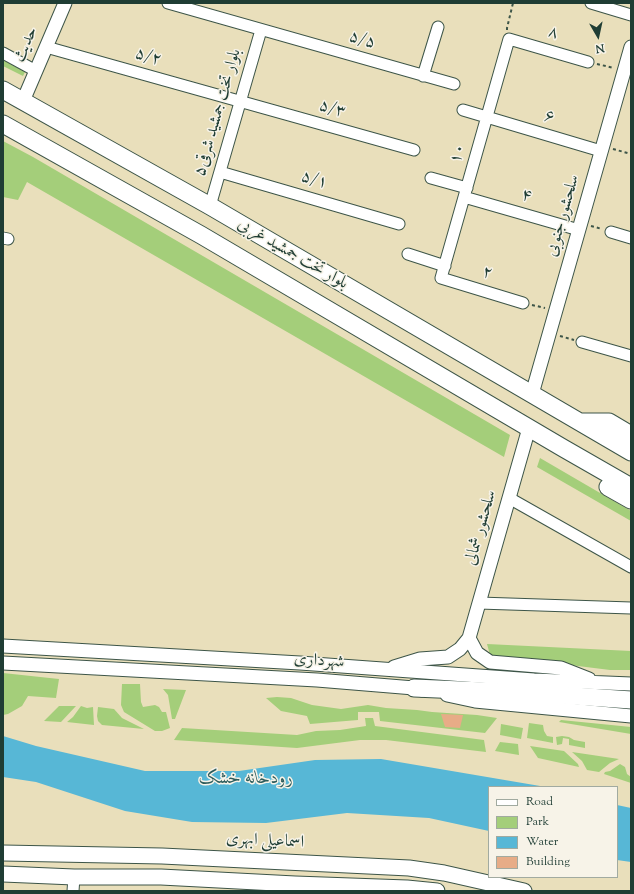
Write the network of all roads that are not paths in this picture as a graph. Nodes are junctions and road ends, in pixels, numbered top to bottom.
1 (65, 3) edge
2 (168, 3) edge
3 (591, 3) edge
4 (631, 15) edge
5 (438, 27) dead end
6 (261, 30) junction
7 (509, 39) joint
8 (631, 47) edge
9 (46, 48) junction
10 (3, 54) edge
11 (588, 62) road end
12 (36, 71) junction
13 (423, 76) junction
14 (454, 84) dead end
15 (3, 90) edge
16 (23, 101) junction
17 (240, 102) junction
18 (463, 110) dead end
19 (487, 117) junction
20 (3, 124) edge
21 (602, 148) junction
22 (414, 150) dead end
23 (220, 172) junction
24 (431, 178) dead end
25 (465, 193) junction
26 (210, 206) junction
27 (399, 224) dead end
28 (580, 227) junction
29 (611, 232) road end
30 (631, 238) edge
31 (408, 254) dead end
32 (445, 266) junction
33 (441, 278) joint
34 (523, 303) road end
35 (582, 342) road end
36 (631, 356) edge
37 (532, 394) junction
38 (580, 422) junction
39 (529, 428) junction
40 (631, 435) edge
41 (563, 448) junction
42 (631, 452) edge
43 (631, 487) edge
44 (509, 498) junction
45 (631, 500) edge
46 (631, 567) edge
47 (479, 603) junction
48 (631, 608) edge
49 (469, 638) junction
50 (3, 646) edge
51 (3, 663) edge
52 (386, 669) junction
53 (598, 682) junction
54 (631, 684) edge
55 (414, 688) junction
56 (631, 700) edge
57 (631, 716) edge
58 (3, 853) edge
59 (3, 874) edge
60 (74, 884) edge
61 (294, 888) edge
62 (438, 891) edge
63 (524, 891) edge

1 - 9 street, حدیث
2 - 6 street, ۵/۵
3 - 4 street
5 - 13 street
6 - 13 street, ۵/۵
6 - 17 street, بلوار تخت جمشید شرقی۵
7 - 11 street, ۸
7 - 19 street, ۱۰
8 - 21 street, سلحشور جنوبی
9 - 12 street, حدیث
9 - 17 street, ۵/۲
10 - 12 street
12 - 16 street, حدیث
13 - 14 street, ۵/۵
15 - 16 main road, بلوار تخت جمشید غربی
16 - 26 main road, بلوار تخت جمشید غربی
17 - 22 street, ۵/۳
17 - 23 street, بلوار تخت جمشید شرقی۵
18 - 19 street, ۶
19 - 21 street, ۶
19 - 25 street, ۱۰
20 - 39 main road, بلوار تخت جمشید غربی
21 - 28 street, سلحشور جنوبی
23 - 26 street, بلوار تخت جمشید شرقی۵
23 - 27 street, ۵/۱
24 - 25 street, ۴
25 - 28 street, ۴
25 - 32 street, ۱۰
26 - 37 main road, بلوار تخت جمشید غربی
28 - 37 street, سلحشور جنوبی
29 - 30 street
31 - 32 street
32 - 33 street, ۱۰
33 - 34 street, ۲
35 - 36 street
37 - 38 main road, بلوار تخت جمشید غربی
38 - 40 main road
38 - 42 main road, بلوار تخت جمشید غربی
39 - 41 main road, بلوار تخت جمشید غربی
39 - 44 street, سلحشور شمالی
41 - 43 main road, بلوار تخت جمشید غربی
41 - 45 main road
44 - 46 street
44 - 47 street, سلحشور شمالی
47 - 48 street
47 - 49 street, سلحشور شمالی
49 - 52 street
49 - 53 street
50 - 52 street, شهرداری
51 - 55 street, شهرداری
52 - 53 street, شهرداری
53 - 54 street, شهرداری
55 - 56 main road
55 - 57 street, شهرداری
58 - 63 main road, اسماعیلی ابهری
59 - 60 main road
60 - 61 main road
61 - 62 main road

